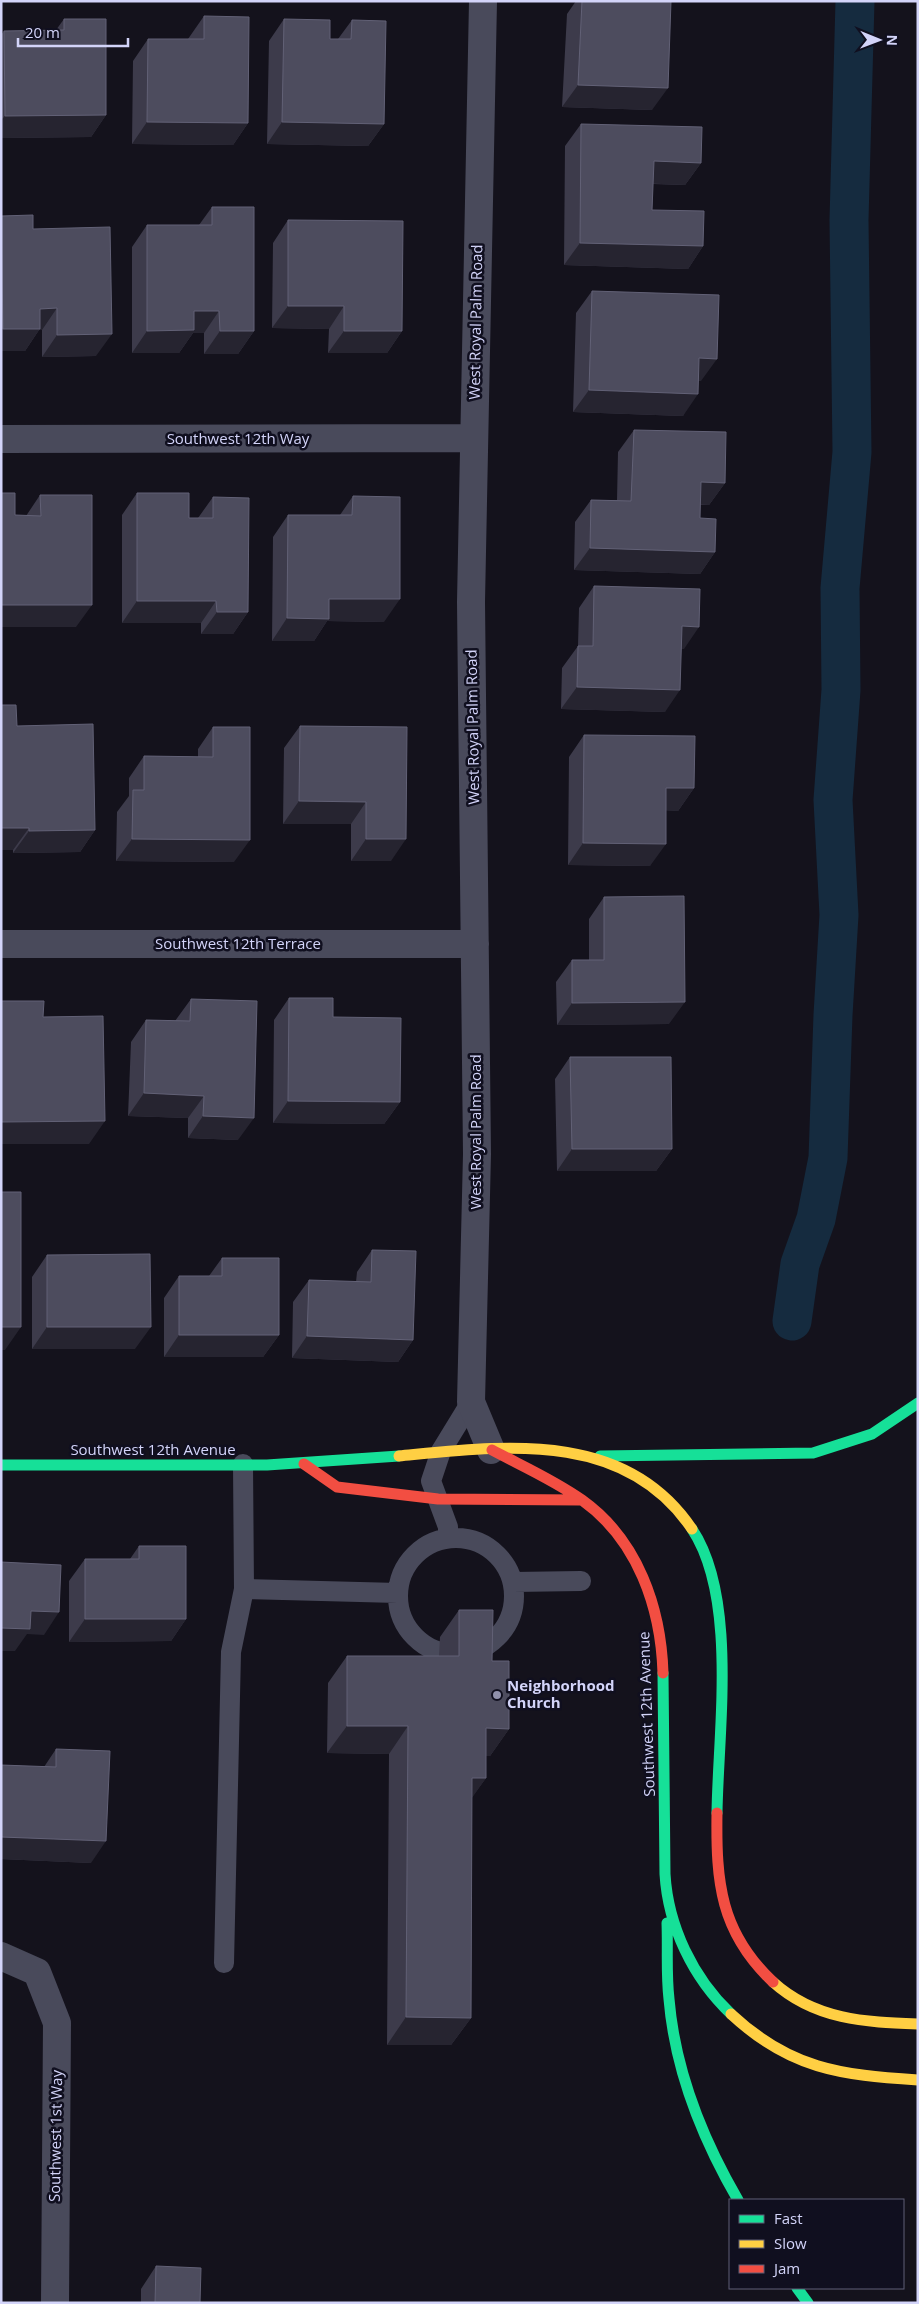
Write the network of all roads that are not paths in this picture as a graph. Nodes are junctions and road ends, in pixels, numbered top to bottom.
1 (483, 1) edge
2 (474, 438) junction
3 (1, 439) edge
4 (1, 944) edge
5 (475, 944) junction
6 (471, 1402) junction
7 (918, 1403) edge
8 (491, 1450) junction
9 (441, 1451) junction
10 (593, 1456) junction
11 (243, 1464) junction
12 (304, 1464) junction
13 (1, 1465) edge
14 (438, 1499) junction
15 (585, 1500) junction
16 (448, 1538) junction
17 (581, 1581) dead end
18 (513, 1582) junction
19 (244, 1589) junction
20 (398, 1593) junction
21 (666, 1889) junction
22 (1, 1956) edge
23 (224, 1963) dead end
24 (918, 2024) edge
25 (918, 2080) edge
26 (737, 2199) edge
27 (798, 2289) edge
28 (55, 2303) edge
29 (808, 2303) edge

1 - 2 street, West Royal Palm Road
2 - 3 street, Southwest 12th Way
2 - 5 street, West Royal Palm Road
4 - 5 street, Southwest 12th Terrace
5 - 6 street, West Royal Palm Road
6 - 8 street, West Royal Palm Road
6 - 9 lane
7 - 10 street
8 - 9 street, Southwest 12th Avenue
8 - 10 street, Southwest 12th Avenue
8 - 15 street, Southwest 12th Avenue
9 - 12 street, Southwest 12th Avenue
9 - 14 lane
10 - 24 street, Southwest 12th Avenue
11 - 12 street, Southwest 12th Avenue
11 - 13 street, Southwest 12th Avenue
11 - 19 lane
12 - 14 street
14 - 15 street
14 - 16 lane
15 - 21 street, Southwest 12th Avenue
16 - 18 lane
16 - 20 lane
17 - 18 lane
18 - 20 lane
19 - 20 lane
19 - 23 lane
21 - 25 street, Southwest 12th Avenue
21 - 26 street
22 - 28 street, Southwest 1st Way
27 - 29 street

